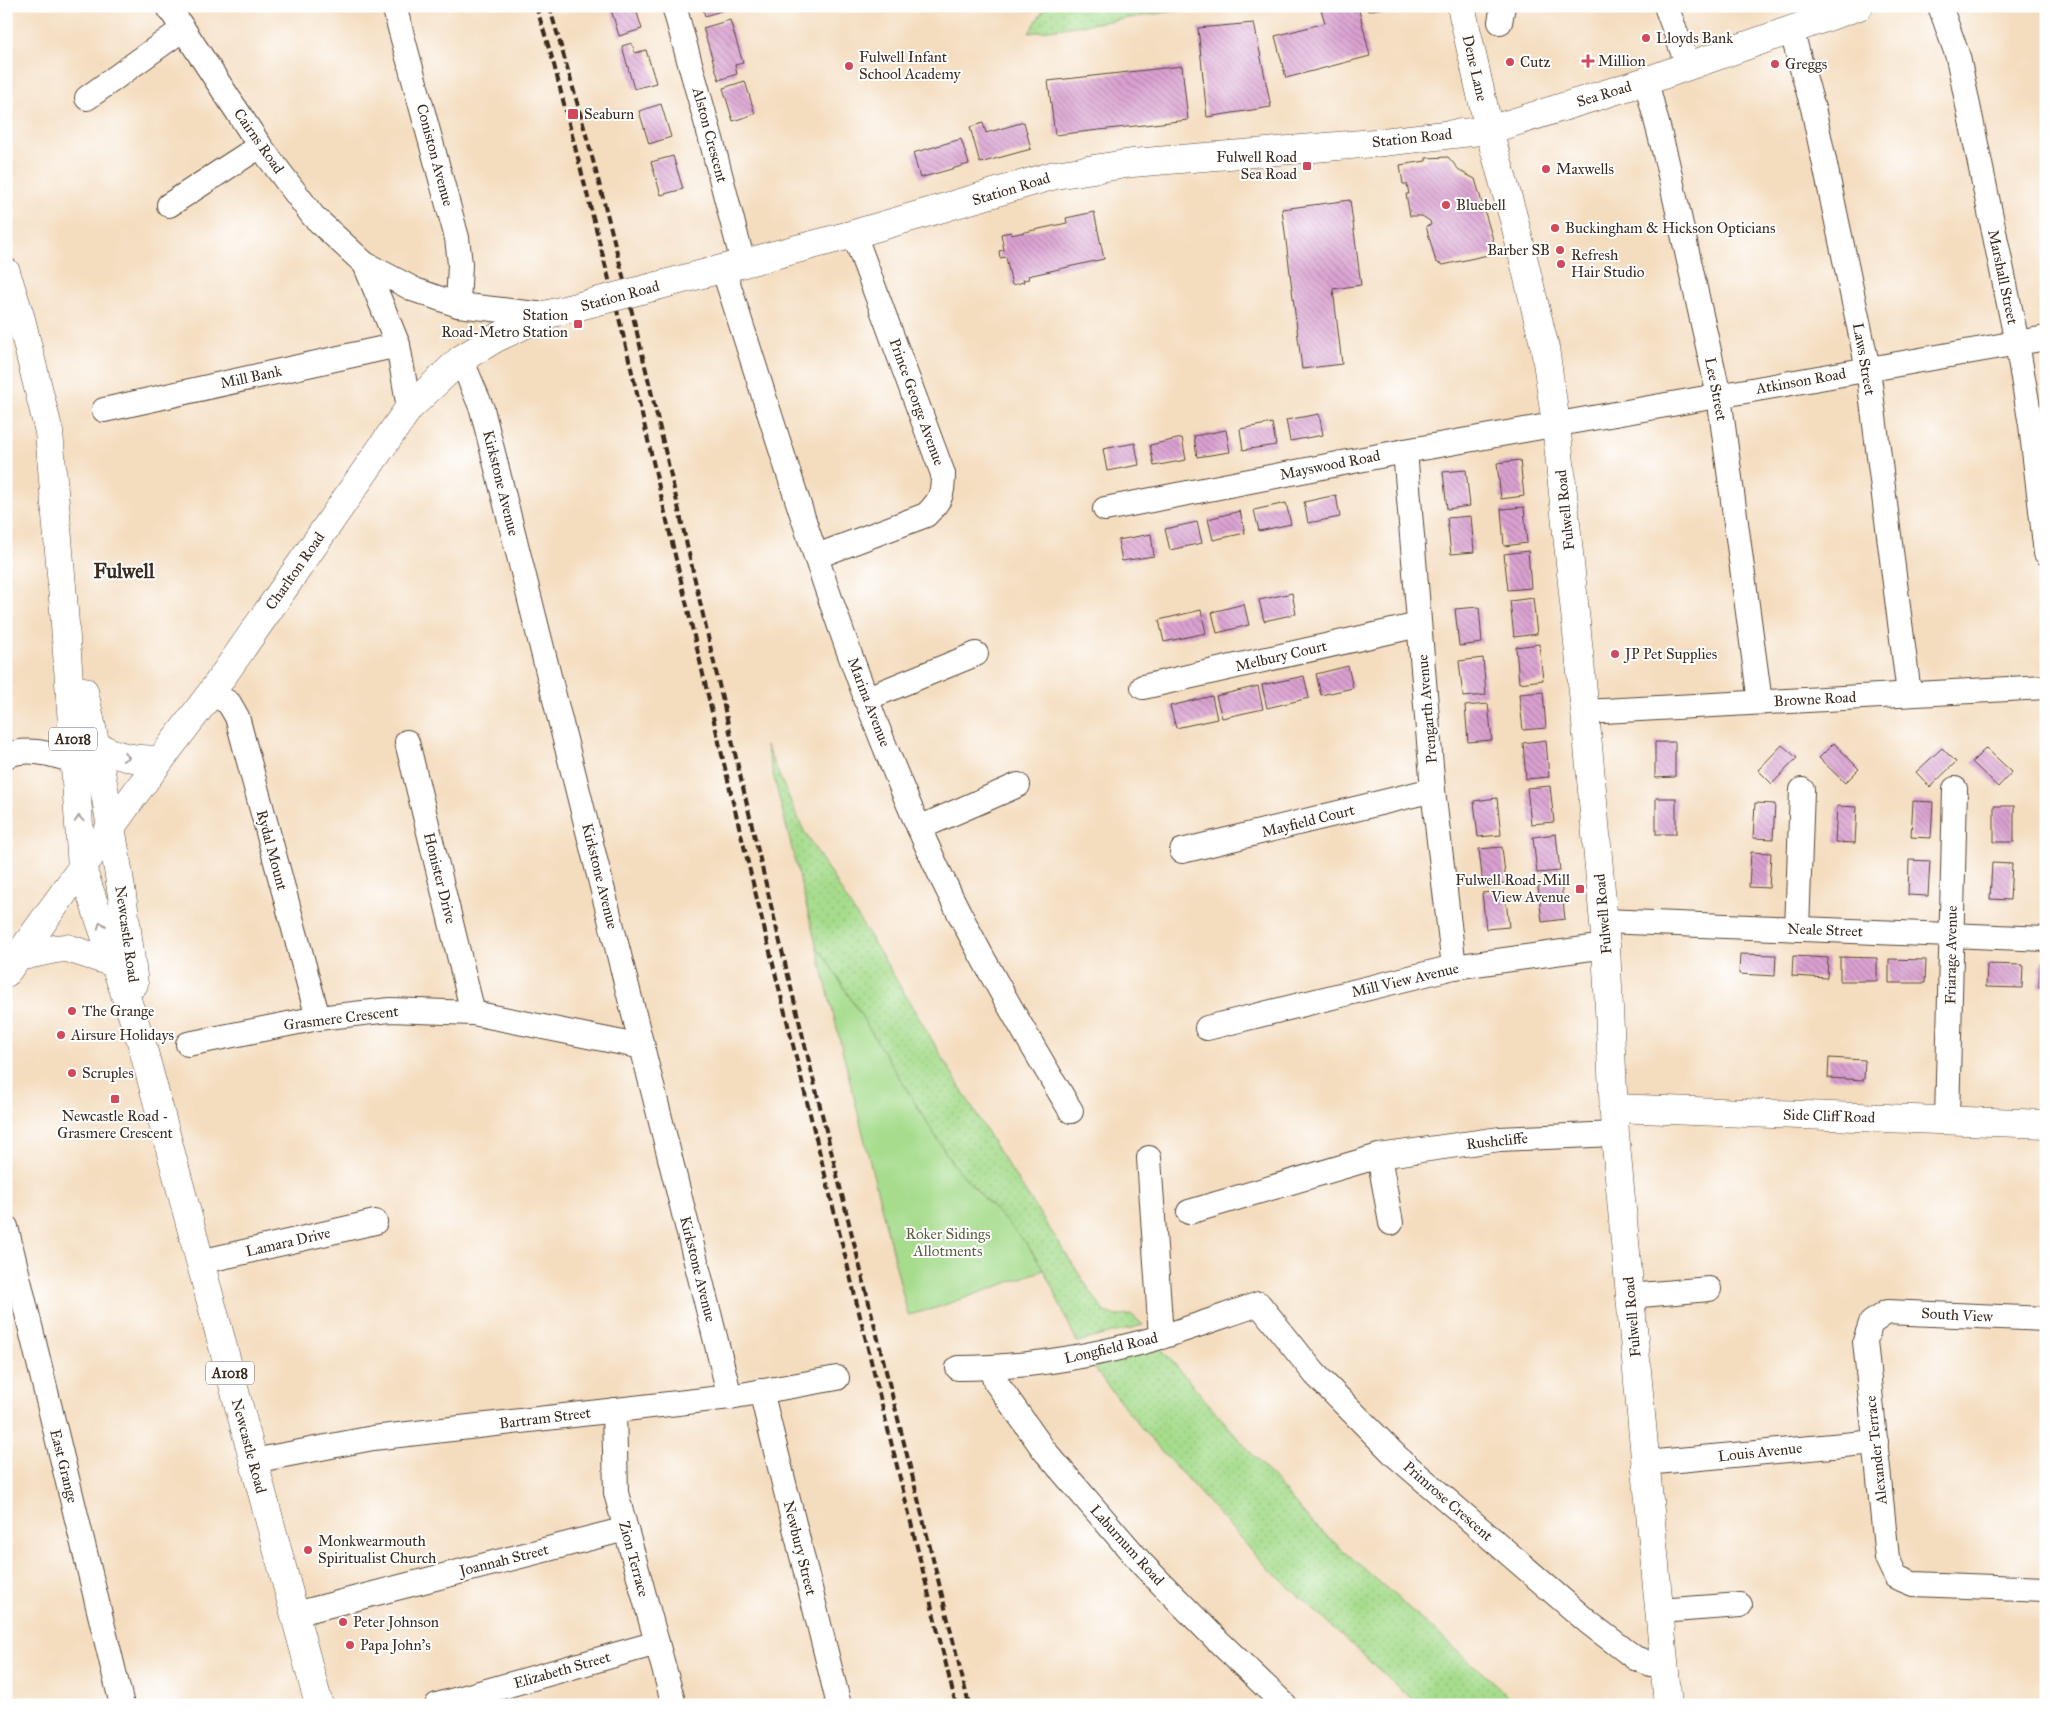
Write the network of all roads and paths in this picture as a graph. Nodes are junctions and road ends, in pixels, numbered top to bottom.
1 (168, 6) edge
2 (394, 6) edge
3 (674, 6) edge
4 (1461, 6) edge
5 (1666, 6) edge
6 (1859, 6) edge
7 (1940, 6) edge
8 (1831, 11) edge
9 (182, 29) junction
10 (1791, 29) junction
11 (1688, 66) junction
12 (1646, 80) junction
13 (86, 98) dead end
14 (1489, 130) junction
15 (260, 146) junction
16 (169, 205) dead end
17 (854, 234) junction
18 (365, 264) junction
19 (733, 266) junction
20 (6, 272) edge
21 (458, 306) junction
22 (545, 315) junction
23 (2046, 338) edge
24 (2017, 343) junction
25 (398, 345) junction
26 (461, 358) junction
27 (1868, 369) junction
28 (1719, 396) junction
29 (409, 408) junction
30 (104, 410) dead end
31 (1556, 424) junction
32 (1406, 451) junction
33 (1105, 509) dead end
34 (2046, 553) edge
35 (817, 556) junction
36 (1419, 625) junction
37 (976, 654) dead end
38 (1143, 687) dead end
39 (2046, 687) edge
40 (211, 693) junction
41 (1909, 694) junction
42 (865, 699) junction
43 (1760, 702) junction
44 (1585, 712) junction
45 (407, 742) dead end
46 (9, 749) edge
47 (85, 753) junction
48 (160, 760) junction
49 (1018, 784) dead end
50 (1433, 790) junction
51 (1802, 790) dead end
52 (1955, 790) dead end
53 (111, 827) junction
54 (919, 828) junction
55 (1182, 851) dead end
56 (82, 868) junction
57 (1797, 929) junction
58 (1605, 934) junction
59 (1951, 936) junction
60 (2046, 939) edge
61 (114, 963) junction
62 (12, 965) edge
63 (1454, 967) junction
64 (472, 1014) junction
65 (318, 1018) junction
66 (1207, 1028) dead end
67 (141, 1041) junction
68 (188, 1044) dead end
69 (643, 1047) junction
70 (1071, 1111) dead end
71 (1947, 1120) junction
72 (1614, 1121) junction
73 (2046, 1124) edge
74 (1379, 1156) junction
75 (1145, 1172) dead end
76 (1189, 1212) dead end
77 (375, 1222) dead end
78 (1390, 1223) dead end
79 (6, 1228) edge
80 (200, 1262) junction
81 (1710, 1289) dead end
82 (1630, 1296) junction
83 (1258, 1304) joint
84 (2046, 1319) edge
85 (1871, 1323) joint
86 (1161, 1337) junction
87 (958, 1368) dead end
88 (991, 1368) junction
89 (836, 1378) dead end
90 (761, 1391) junction
91 (730, 1397) junction
92 (614, 1410) junction
93 (1876, 1442) junction
94 (253, 1461) junction
95 (1645, 1463) junction
96 (626, 1528) junction
97 (2046, 1589) edge
98 (1740, 1605) dead end
99 (1658, 1611) junction
100 (294, 1614) junction
101 (657, 1644) junction
102 (1663, 1665) junction
103 (122, 1705) edge
104 (319, 1705) edge
105 (437, 1705) edge
106 (674, 1705) edge
107 (839, 1705) edge
108 (1285, 1705) edge
109 (1668, 1705) edge

1 - 9 street, Cairns Road
2 - 21 street, Coniston Avenue
3 - 19 street, Alston Crescent
4 - 14 main road, Dene Lane
5 - 11 street
6 - 8 main road, Sea Road
7 - 24 street, Marshall Street
8 - 10 main road, Sea Road
9 - 13 street
9 - 15 street, Cairns Road
10 - 11 main road, Sea Road
10 - 27 street, Laws Street
11 - 12 main road, Sea Road
12 - 14 main road, Sea Road
12 - 28 street, Lee Street
14 - 17 main road, Station Road
14 - 31 main road, Fulwell Road
15 - 16 street
15 - 18 street, Cairns Road
17 - 19 main road, Station Road
17 - 35 street, Prince George Avenue
18 - 21 street, Cairns Road
18 - 25 street, Cairns Road
19 - 22 main road, Station Road, bridge
19 - 35 street, Marina Avenue
20 - 47 main road, A1018
21 - 22 street, Cairns Road
22 - 26 main road, Charlton Road
23 - 24 street, Atkinson Road
24 - 27 street, Atkinson Road
24 - 34 street, Marshall Street
25 - 29 street, Cairns Road
25 - 30 street, Mill Bank
26 - 29 main road, Charlton Road
26 - 69 street, Kirkstone Avenue
27 - 28 street, Atkinson Road
27 - 41 street, Laws Street
28 - 31 street, Atkinson Road
28 - 43 street, Lee Street
29 - 40 main road, Charlton Road
31 - 32 street, Mayswood Road
31 - 44 main road, Fulwell Road
32 - 33 street, Mayswood Road
32 - 36 street, Prengarth Avenue
35 - 42 street, Marina Avenue
36 - 38 street, Melbury Court
36 - 50 street, Prengarth Avenue
37 - 42 street
39 - 41 street, Browne Road
40 - 48 main road, Charlton Road
40 - 65 street, Rydal Mount
41 - 43 street, Browne Road
42 - 54 street, Marina Avenue
43 - 44 street, Browne Road
44 - 58 main road, Fulwell Road
45 - 64 street, Honister Drive
46 - 47 street
47 -> 48 main road
47 - 53 main road, A1018
56 -> 47 main road, A1018
48 - 53 main road, Charlton Road
49 - 54 street
50 - 55 street, Mayfield Court
50 - 63 street, Prengarth Avenue
51 - 57 street
52 - 59 street, Friarage Avenue
53 - 56 main road, Charlton Road
53 - 67 main road, Newcastle Road / A1018
54 - 70 street, Marina Avenue
61 -> 56 main road, Newcastle Road / A1018
56 - 62 main road, Charlton Road
57 - 58 street, Neale Street
57 - 59 street, Neale Street
58 - 63 street, Mill View Avenue
58 - 72 main road, Fulwell Road
59 - 60 street, Neale Street
59 - 71 street, Friarage Avenue
61 - 62 main road
61 - 67 main road, Newcastle Road / A1018
63 - 66 street, Mill View Avenue
64 - 65 street, Grasmere Crescent
64 - 69 street, Grasmere Crescent
65 - 68 street, Grasmere Crescent
67 - 80 main road, Newcastle Road / A1018
69 - 91 street, Kirkstone Avenue
71 - 72 main road, Side Cliff Road
71 - 73 main road, Side Cliff Road
72 - 74 street, Rushcliffe
72 - 82 main road, Fulwell Road
74 - 76 street, Rushcliffe
74 - 78 street
75 - 86 street
77 - 80 street, Lamara Drive
79 - 103 street, East Grange
80 - 94 main road, Newcastle Road / A1018
81 - 82 street
82 - 95 main road, Fulwell Road
83 - 86 street, Longfield Road
83 - 102 street, Primrose Crescent
84 - 85 street, South View
85 - 93 street, Alexander Terrace
86 - 88 street, Longfield Road
87 - 88 street, Longfield Road
88 - 108 street, Laburnum Road
89 - 90 street, Bartram Street
90 - 91 street, Bartram Street
90 - 107 street, Newbury Street
91 - 92 street, Bartram Street
92 - 94 street, Bartram Street
92 - 96 street, Zion Terrace
93 - 95 street, Louis Avenue
93 - 97 street, Alexander Terrace
94 - 100 main road, Newcastle Road / A1018
95 - 99 main road, Fulwell Road
96 - 100 street, Joannah Street
96 - 101 street, Zion Terrace
98 - 99 street
99 - 102 main road, Fulwell Road
100 - 104 main road, Newcastle Road / A1018
101 - 105 street, Elizabeth Street
101 - 106 street, Zion Terrace
102 - 109 main road, Fulwell Road

